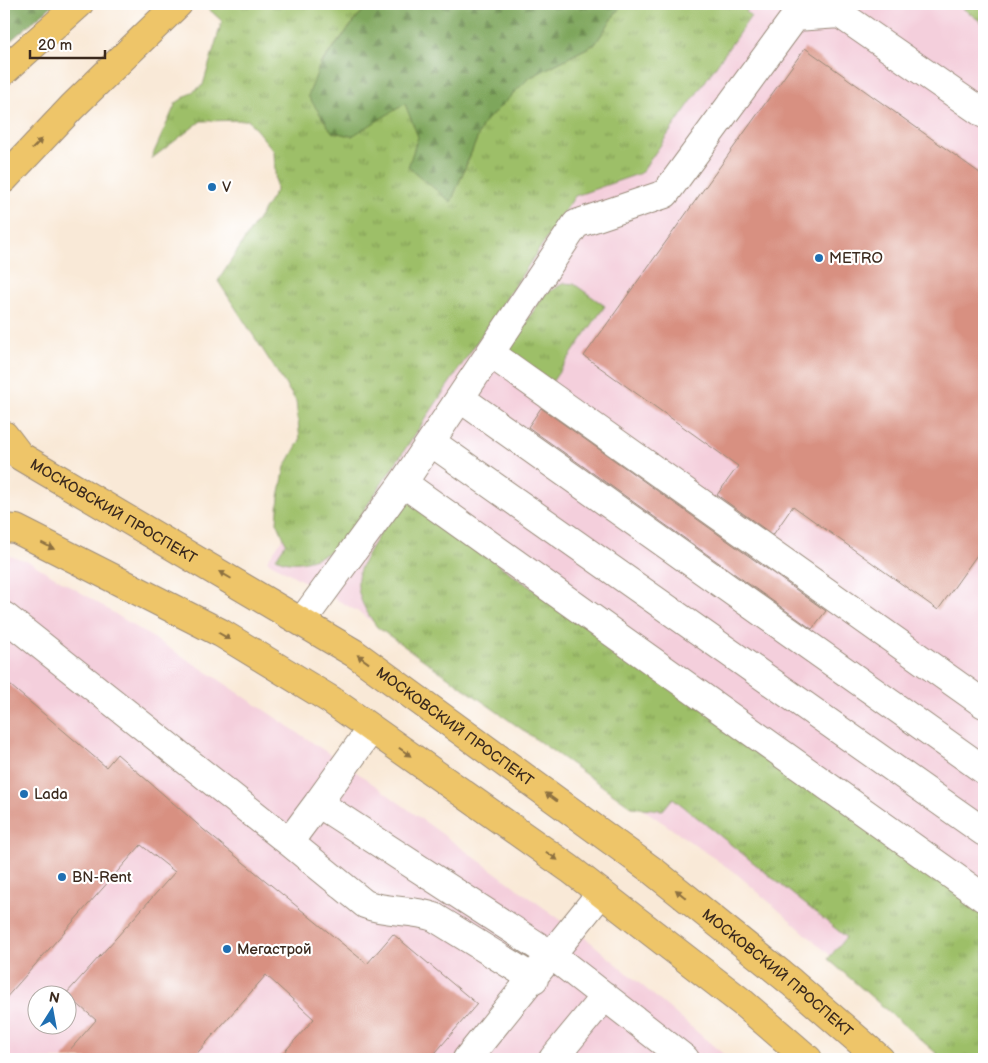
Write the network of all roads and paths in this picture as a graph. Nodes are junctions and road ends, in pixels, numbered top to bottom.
1 (80, 4) edge
2 (178, 4) edge
3 (4, 71) edge
4 (984, 114) edge
5 (4, 179) edge
6 (490, 353) junction
7 (460, 398) junction
8 (4, 435) edge
9 (431, 442) junction
10 (403, 483) junction
11 (4, 528) edge
12 (4, 616) edge
13 (302, 621) junction
14 (984, 704) edge
15 (371, 729) junction
16 (984, 770) edge
17 (318, 803) junction
18 (984, 832) edge
19 (288, 842) junction
20 (602, 893) junction
21 (984, 898) edge
22 (553, 956) junction
23 (534, 979) junction
24 (606, 996) junction
25 (467, 1059) edge
26 (553, 1059) edge
27 (685, 1059) edge
28 (808, 1059) edge
29 (880, 1059) edge

1 - 3 main road
5 -> 2 main road
4 - 6 lane
6 - 7 lane
6 - 14 lane
7 - 9 lane
7 - 16 lane
13 -> 8 main road, МОСКОВСКИЙ ПРОСПЕКТ
9 - 10 lane
9 - 18 lane
10 - 13 lane
10 - 21 lane
11 -> 15 main road
12 - 19 lane
29 -> 13 main road, МОСКОВСКИЙ ПРОСПЕКТ
15 - 17 lane
15 -> 20 main road
17 - 19 lane
17 - 22 lane
19 - 23 lane
20 - 22 lane
20 - 28 main road
22 - 23 lane
22 - 24 lane
23 - 25 lane
24 - 26 lane
24 - 27 lane

